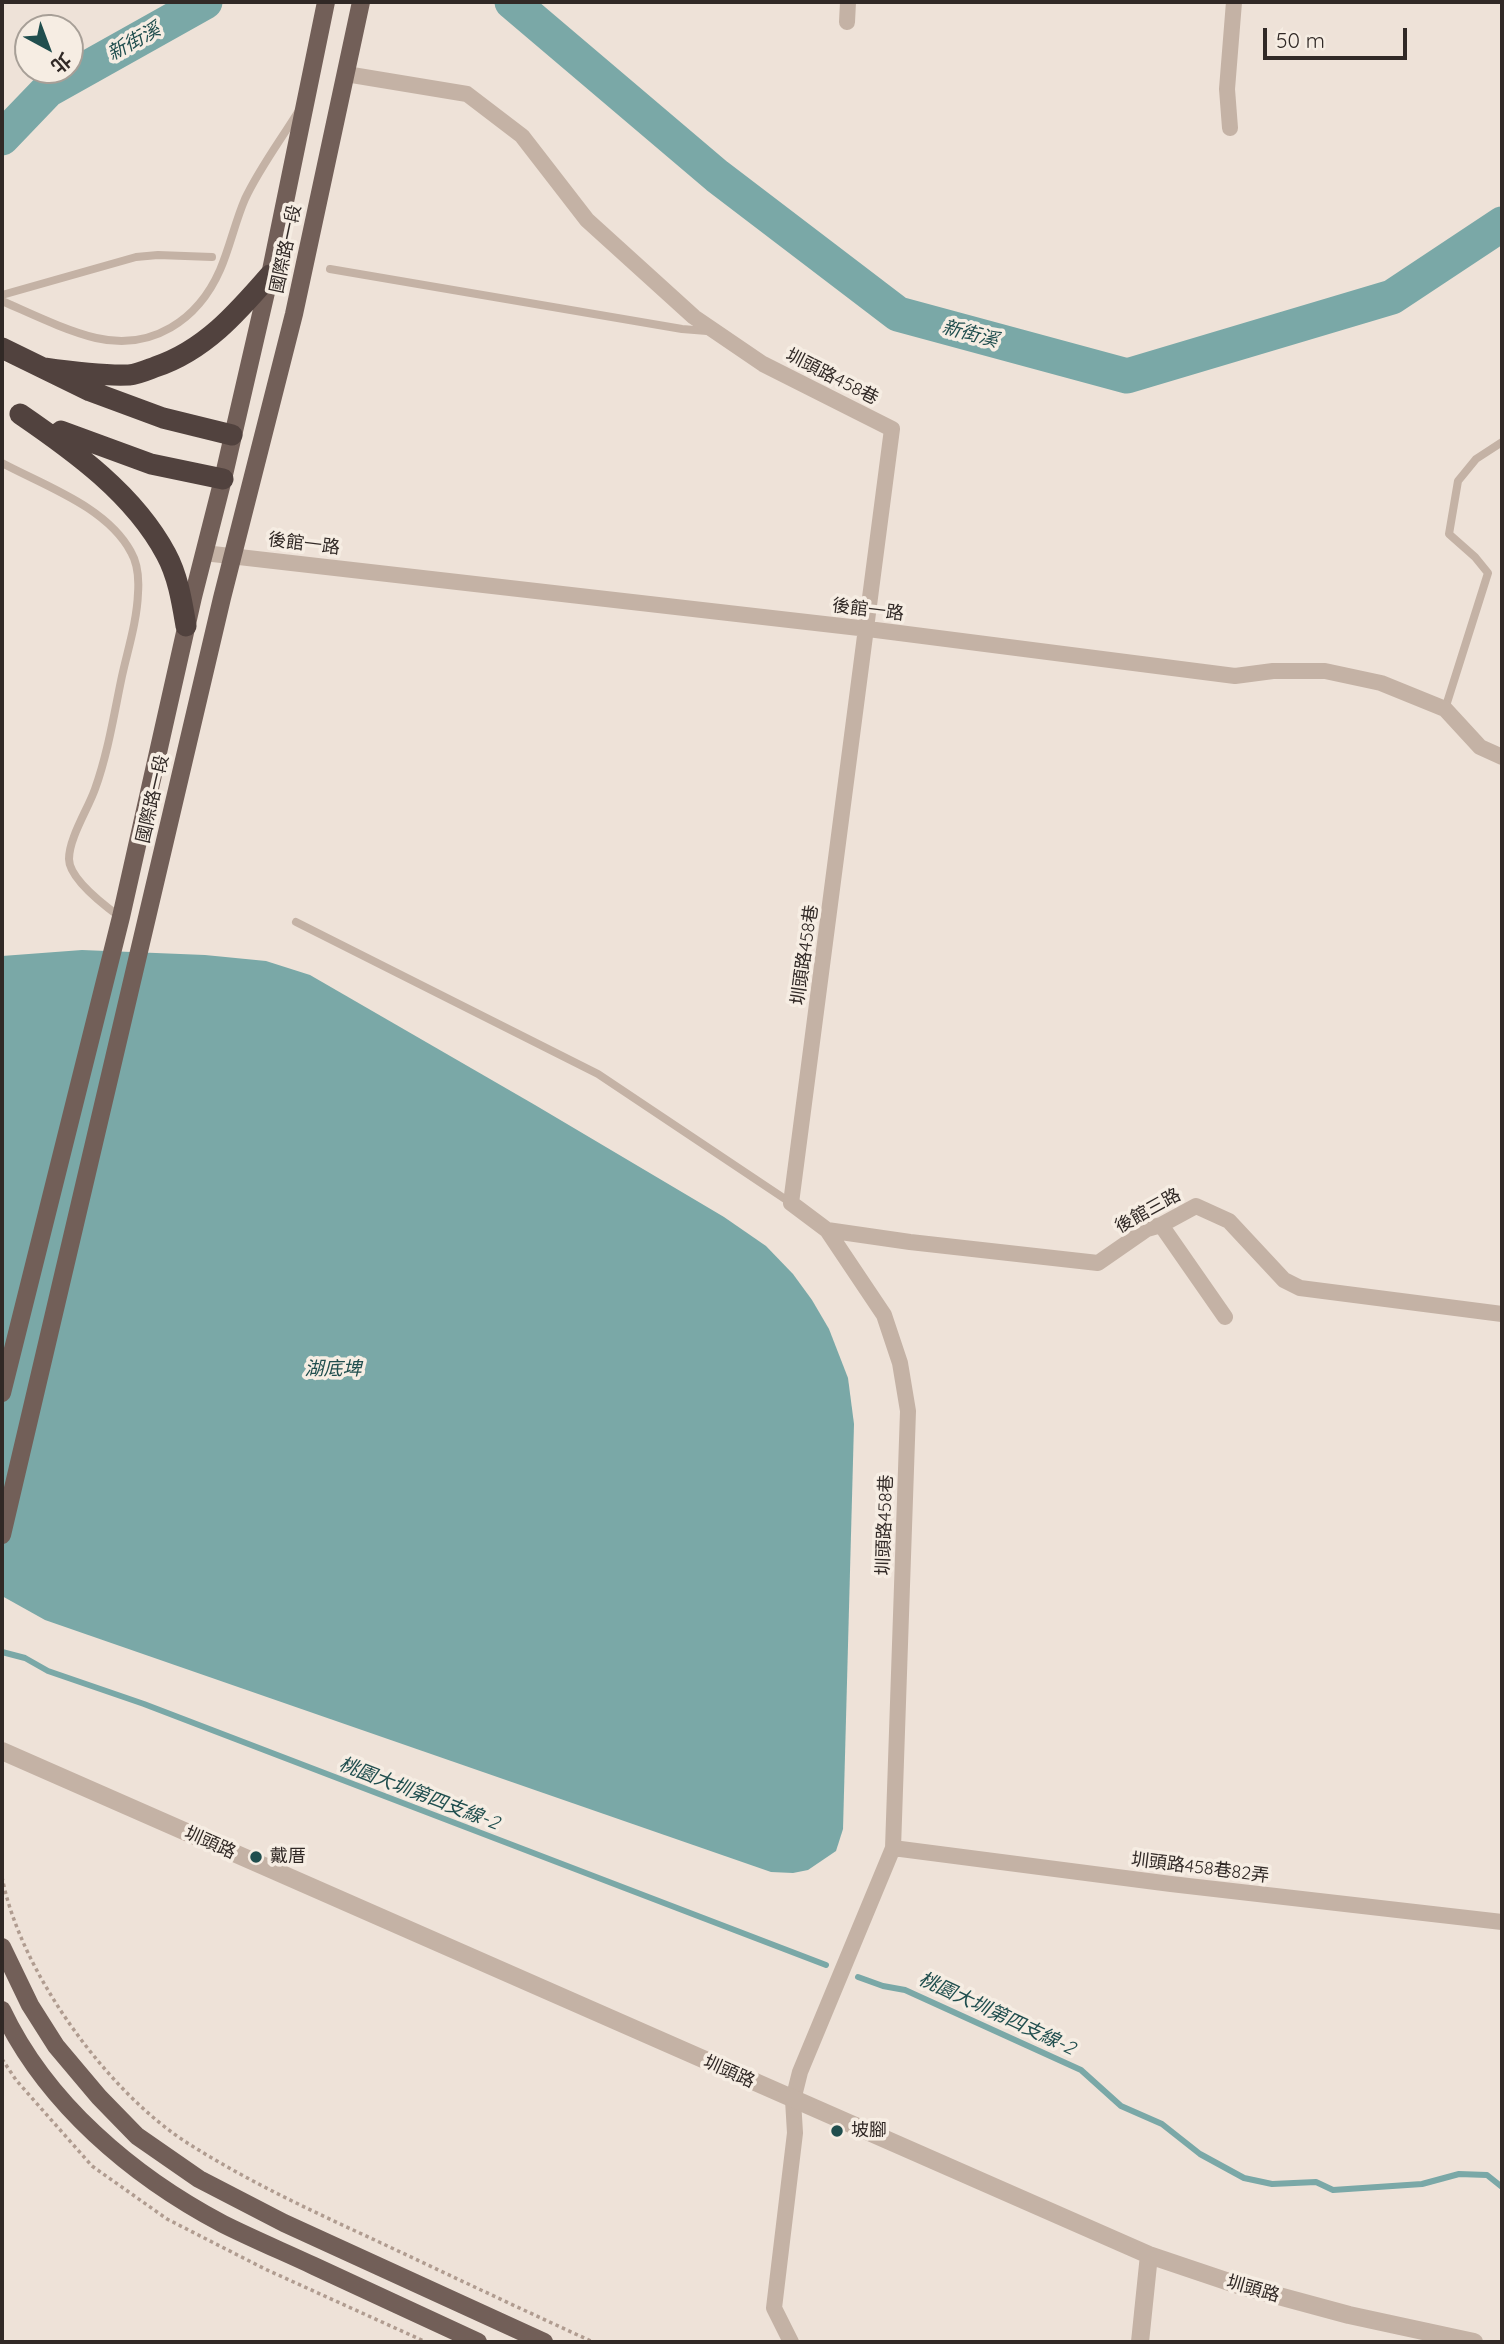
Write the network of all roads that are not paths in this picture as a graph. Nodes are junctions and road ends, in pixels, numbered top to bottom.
1 (326, 2) edge
2 (361, 2) edge
3 (848, 2) edge
4 (1234, 2) edge
5 (847, 22) dead end
6 (346, 74) junction
7 (306, 98) junction
8 (1230, 128) dead end
9 (212, 257) dead end
10 (330, 269) dead end
11 (270, 275) junction
12 (2, 295) edge
13 (2, 301) edge
14 (715, 331) junction
15 (2, 348) edge
16 (44, 368) junction
17 (11, 409) edge
18 (232, 435) junction
19 (1502, 442) edge
20 (258, 456) junction
21 (2, 463) edge
22 (223, 479) junction
23 (204, 553) junction
24 (233, 555) junction
25 (186, 626) junction
26 (867, 629) junction
27 (1445, 709) junction
28 (1502, 757) edge
29 (121, 917) junction
30 (296, 922) dead end
31 (792, 1203) junction
32 (1161, 1225) junction
33 (827, 1230) junction
34 (1502, 1314) edge
35 (1225, 1317) dead end
36 (2, 1393) edge
37 (2, 1535) edge
38 (2, 1751) edge
39 (893, 1848) junction
40 (1502, 1922) edge
41 (2, 1947) edge
42 (2, 2010) edge
43 (793, 2099) junction
44 (1149, 2255) junction
45 (478, 2342) edge
46 (544, 2342) edge
47 (791, 2342) edge
48 (1140, 2342) edge
49 (1474, 2342) edge

1 - 7 main road, 國際路一段
2 - 6 main road, 國際路一段
3 - 5 street
4 - 8 street
6 - 14 street, 圳頭路458巷
6 - 20 main road, 國際路一段
7 - 11 main road, 國際路一段
7 - 13 lane
9 - 12 lane
10 - 14 lane
11 - 16 highway
11 - 18 main road, 國際路一段
14 - 26 street, 圳頭路458巷
15 - 16 highway
16 - 18 highway
17 - 22 highway
17 - 25 highway
18 - 20 main road
18 - 22 main road, 國際路一段
19 - 27 lane
20 - 22 main road
20 - 24 main road, 國際路一段
21 - 29 lane
22 - 23 main road, 國際路一段
23 - 24 street, 後館一路
23 - 25 main road, 國際路一段
24 - 26 street, 後館一路
24 - 37 main road, 國際路一段
25 - 29 main road, 國際路一段
26 - 27 street, 後館一路
26 - 31 street, 圳頭路458巷
27 - 28 street, 後館一路
29 - 36 main road, 國際路一段
30 - 31 lane
31 - 33 street, 圳頭路458巷
32 - 33 street, 後館三路
32 - 34 street, 後館三路
32 - 35 street
33 - 39 street, 圳頭路458巷
38 - 43 street, 圳頭路
39 - 40 street, 圳頭路458巷82弄
39 - 43 street, 圳頭路458巷
41 - 46 main road
42 - 45 main road
43 - 44 street, 圳頭路
43 - 47 street, 圳頭路458巷
44 - 48 street
44 - 49 street, 圳頭路

